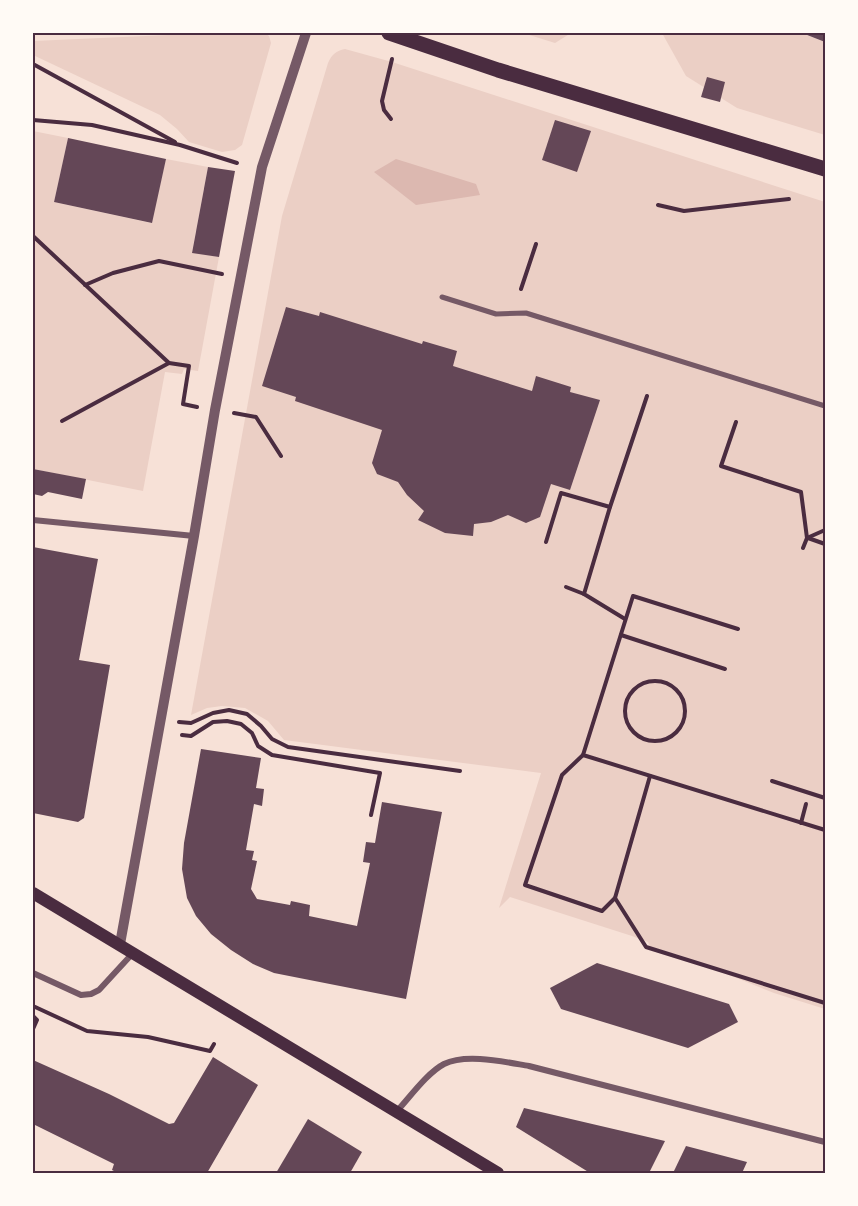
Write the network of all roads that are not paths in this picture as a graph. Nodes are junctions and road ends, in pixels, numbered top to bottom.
1 (306, 33) edge
2 (389, 33) edge
3 (825, 169) edge
4 (442, 297) dead end
5 (825, 406) edge
6 (33, 520) edge
7 (194, 536) junction
8 (33, 893) edge
9 (120, 944) junction
10 (133, 953) junction
11 (33, 973) edge
12 (397, 1111) junction
13 (825, 1142) edge
14 (498, 1173) edge

1 - 7 street
2 - 3 main road
4 - 5 street
6 - 7 street
7 - 9 street
8 - 9 main road
9 - 10 main road
10 - 11 street
10 - 12 main road
12 - 13 street
12 - 14 main road

